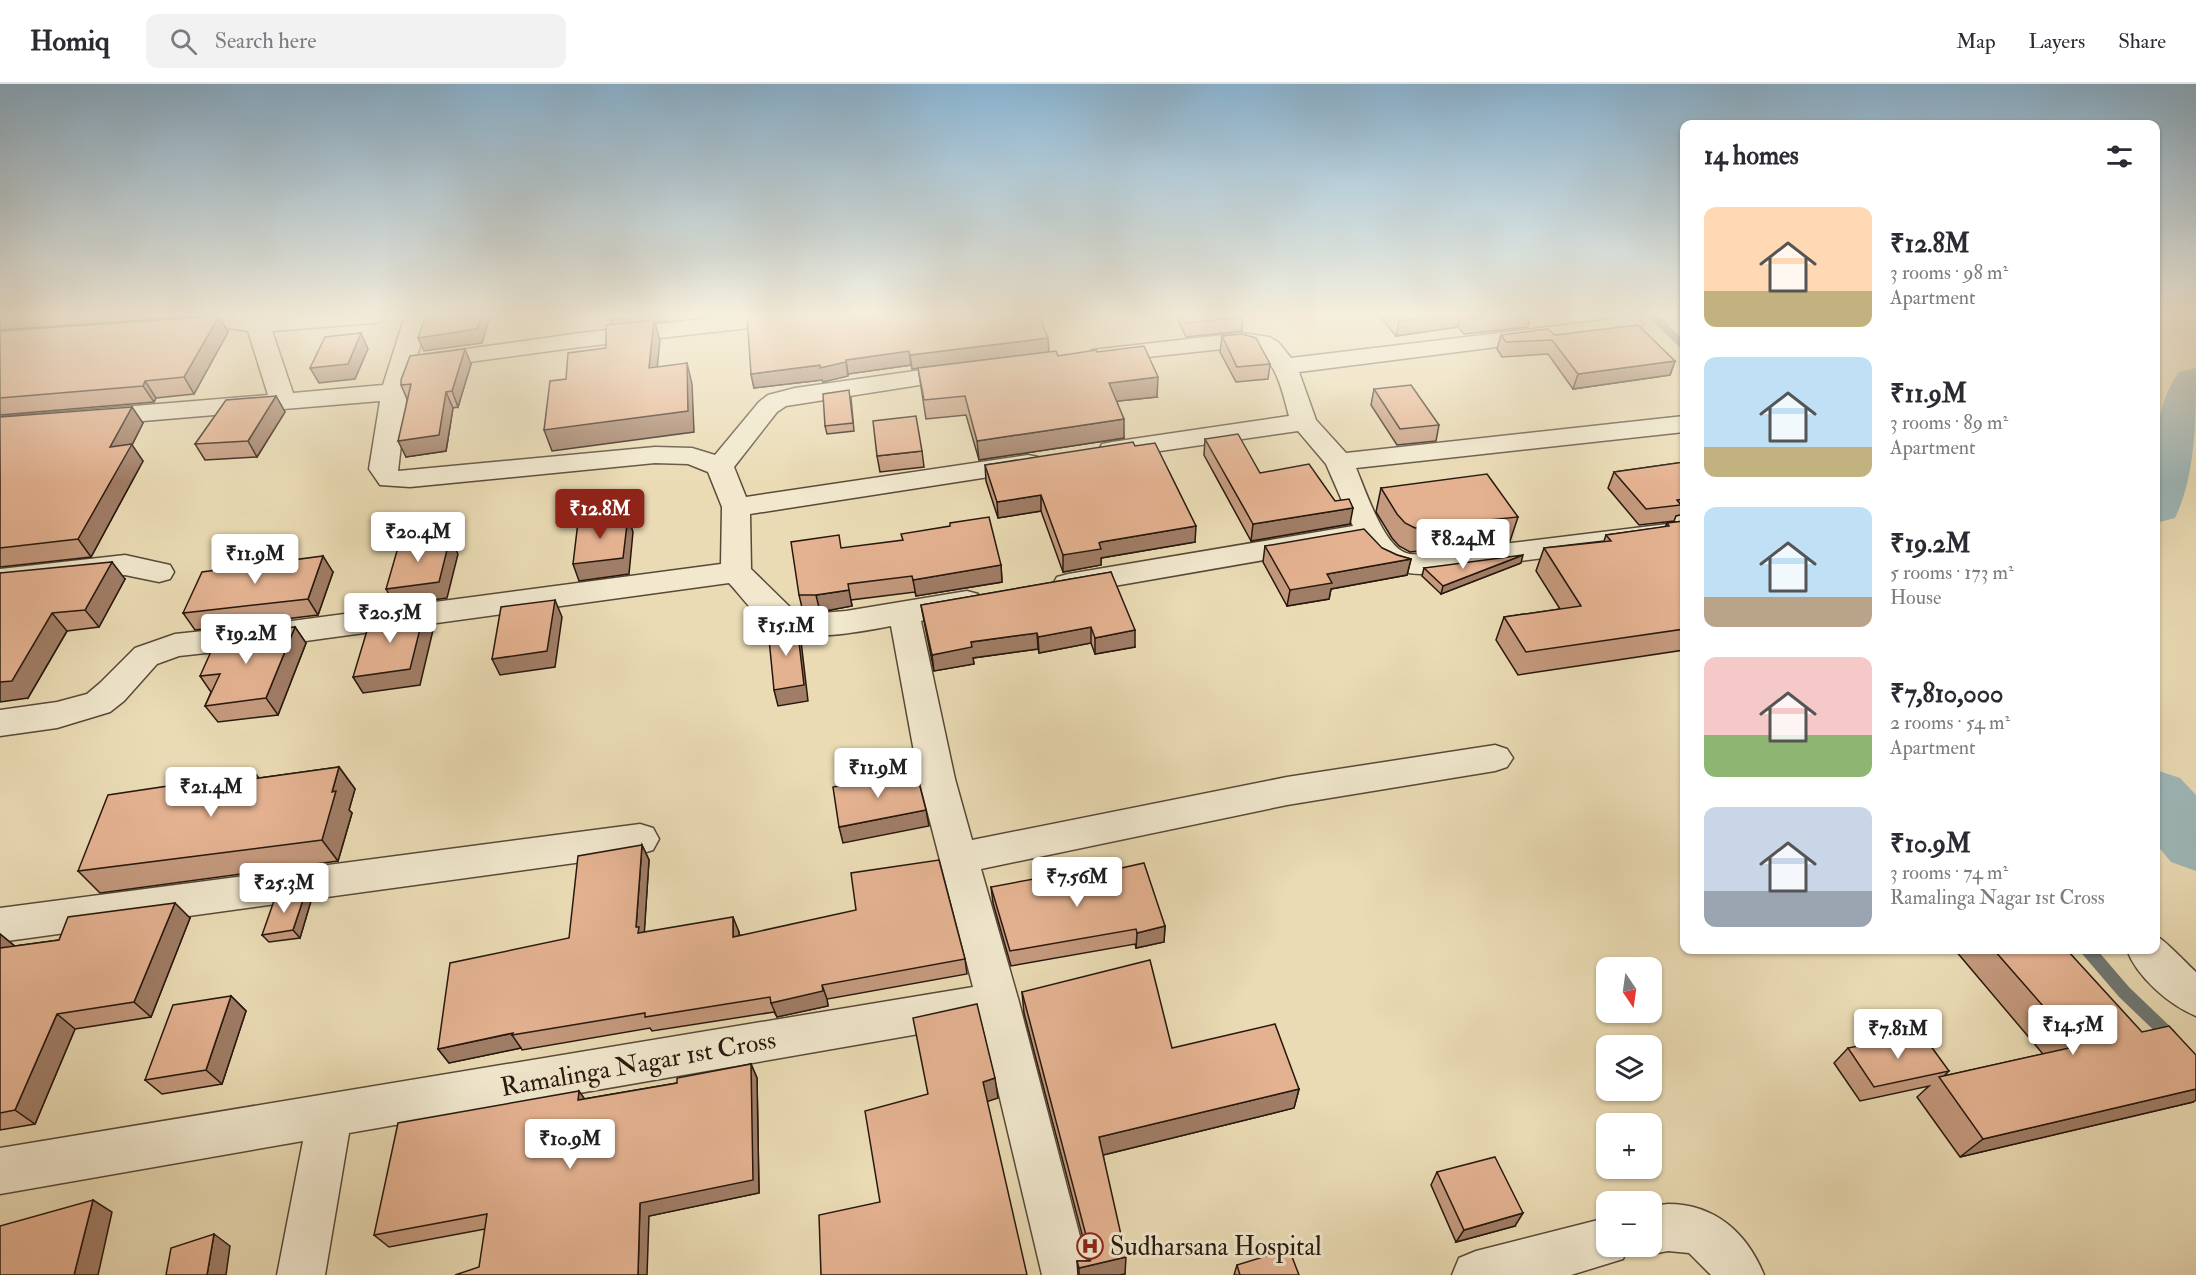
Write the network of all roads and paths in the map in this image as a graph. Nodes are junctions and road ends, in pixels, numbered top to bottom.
1 (273, 372) edge
2 (400, 372) edge
3 (429, 372) edge
4 (966, 372) edge
5 (1286, 372) edge
6 (398, 378) junction
7 (283, 401) junction
8 (1304, 422) junction
9 (0, 424) edge
10 (1680, 424) edge
11 (1091, 454) edge
12 (1056, 459) edge
13 (1339, 462) junction
14 (720, 467) junction
15 (736, 507) junction
16 (1370, 532) junction
17 (1680, 532) edge
18 (159, 572) dead end
19 (736, 572) junction
20 (0, 579) edge
21 (1044, 588) edge
22 (997, 596) edge
23 (904, 612) junction
24 (0, 723) edge
25 (1495, 758) dead end
26 (640, 839) dead end
27 (959, 858) junction
28 (0, 925) edge
29 (2150, 954) edge
30 (2196, 997) edge
31 (998, 1002) junction
32 (330, 1116) junction
33 (0, 1171) edge
34 (1662, 1228) edge
35 (1596, 1245) edge
36 (301, 1275) edge
37 (1066, 1275) edge
38 (1476, 1275) edge
39 (1740, 1275) edge

1 - 7 street
2 - 6 street
3 - 6 street
4 - 14 street
5 - 8 street
6 - 7 street
6 - 14 street
7 - 9 street
8 - 11 street
8 - 13 street
10 - 13 street
12 - 15 street
13 - 16 street
14 - 15 street
15 - 19 street
16 - 17 street
16 - 21 street
18 - 20 street
19 - 23 street
19 - 24 street
22 - 23 street
23 - 27 street
25 - 27 street
26 - 28 street
27 - 31 street
29 - 30 street
31 - 32 street, Ramalinga Nagar 1st Cross
31 - 37 street
32 - 33 street, Ramalinga Nagar 1st Cross
32 - 36 street
34 - 39 street
35 - 38 street

